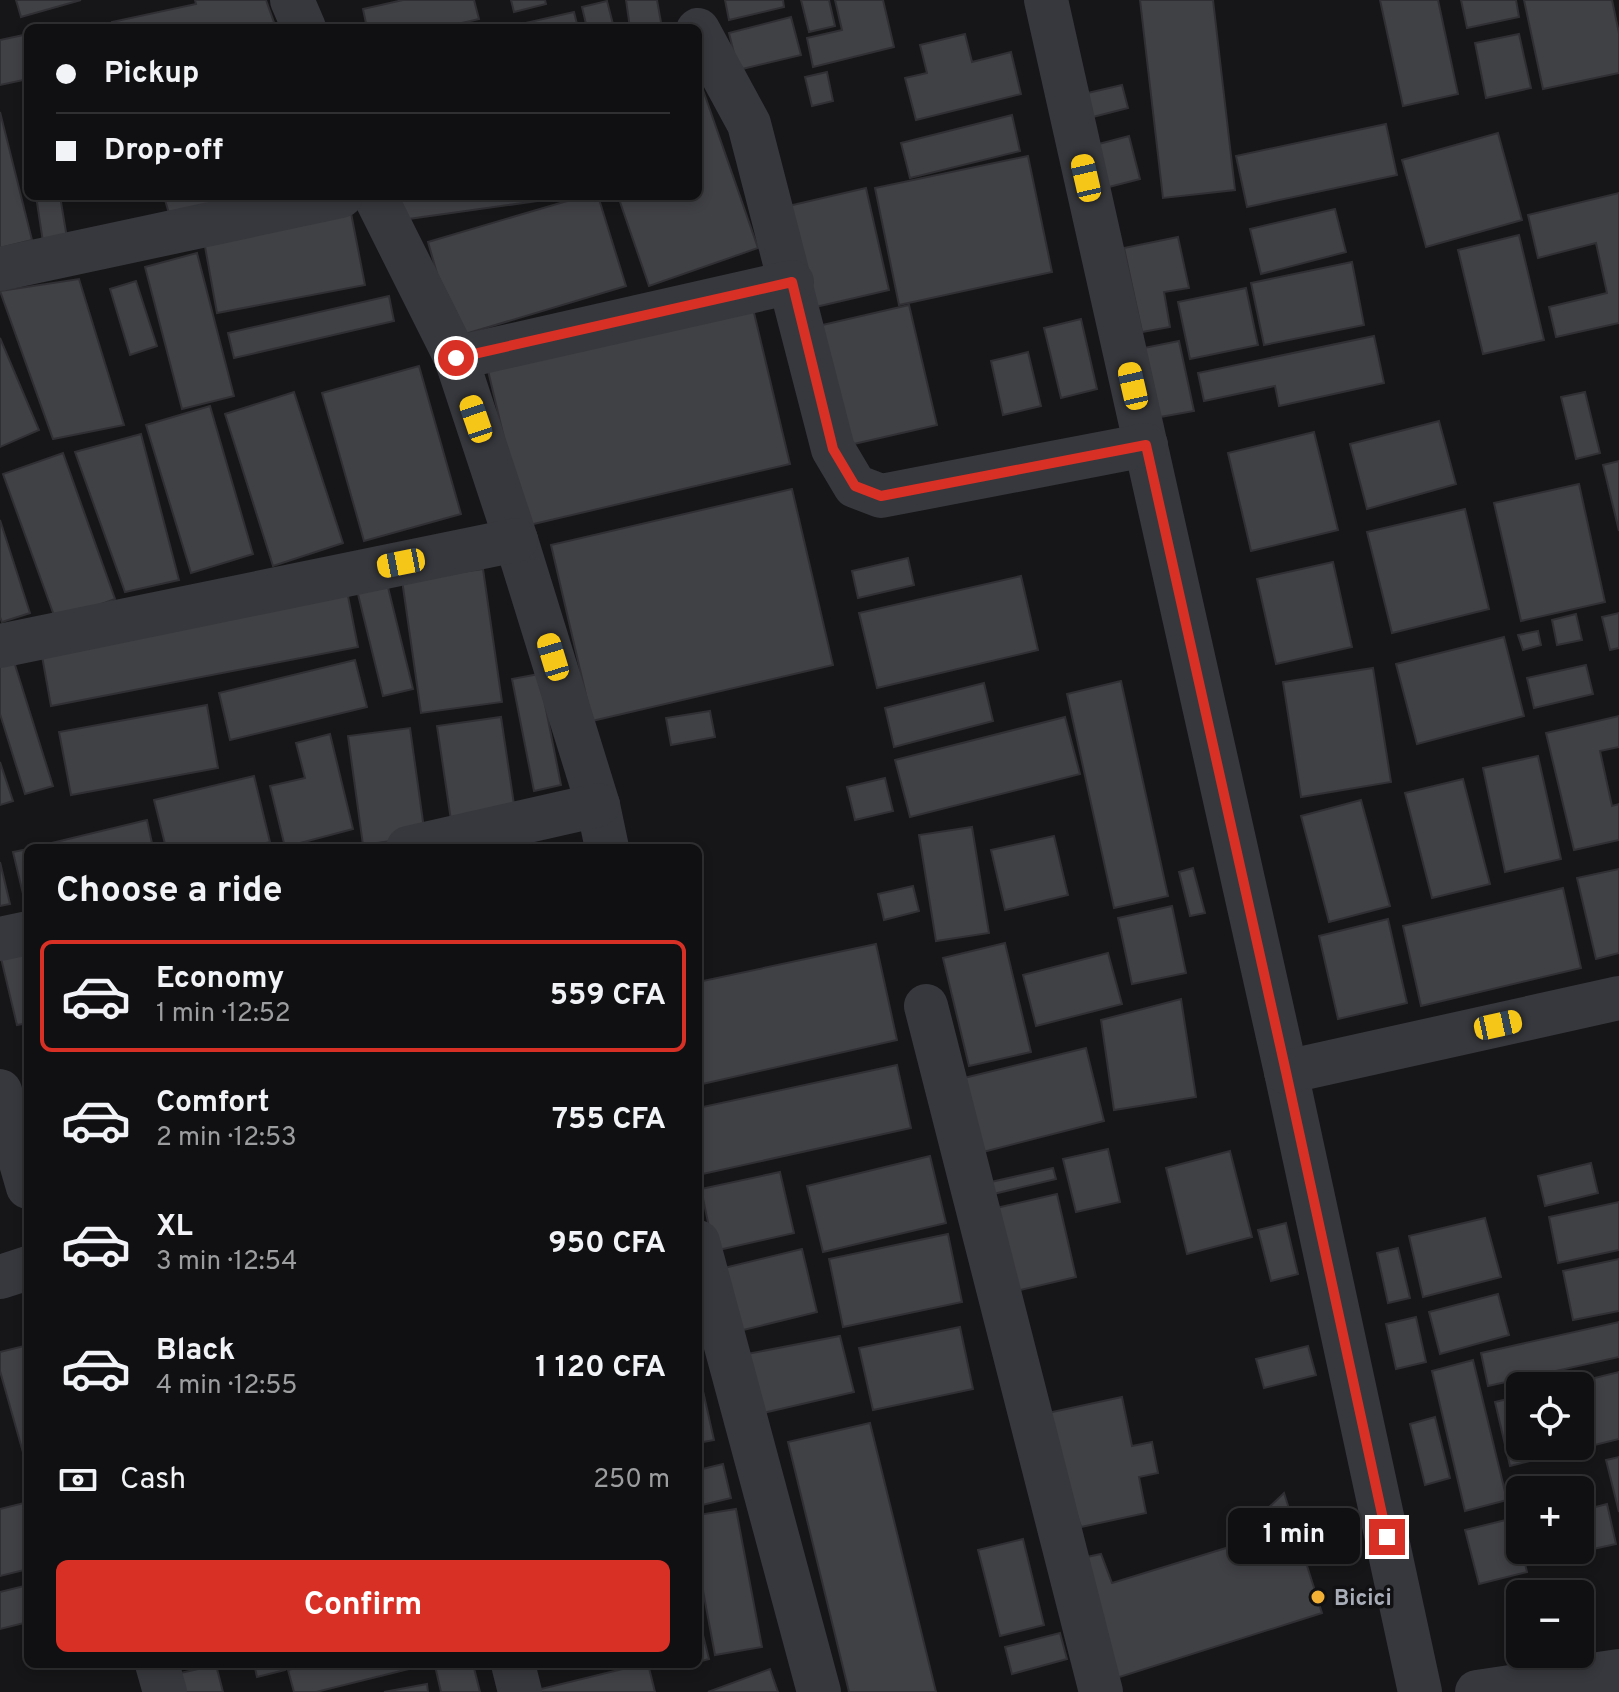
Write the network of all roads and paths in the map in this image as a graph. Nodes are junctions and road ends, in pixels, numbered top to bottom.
1 (292, 0) edge
2 (685, 0) edge
3 (1046, 0) edge
4 (302, 24) edge
5 (696, 24) edge
6 (702, 36) edge
7 (322, 200) edge
8 (377, 200) edge
9 (0, 269) edge
10 (792, 282) junction
11 (456, 358) junction
12 (1146, 445) junction
13 (516, 540) junction
14 (0, 646) edge
15 (598, 805) junction
16 (426, 844) edge
17 (606, 844) edge
18 (24, 934) edge
19 (0, 939) edge
20 (1619, 998) edge
21 (926, 1006) dead end
22 (1286, 1072) junction
23 (0, 1091) edge
24 (24, 1173) edge
25 (702, 1257) edge
26 (24, 1269) edge
27 (0, 1277) edge
28 (158, 1668) edge
29 (514, 1668) edge
30 (1619, 1671) edge
31 (165, 1692) edge
32 (520, 1692) edge
33 (819, 1692) edge
34 (1101, 1692) edge
35 (1420, 1692) edge
36 (1477, 1692) edge

1 - 4 street
2 - 5 street
3 - 12 street
6 - 10 street
7 - 9 street
8 - 11 street
10 - 11 street
10 - 12 street
11 - 13 street
12 - 22 street
13 - 14 street
13 - 15 street
15 - 16 street
15 - 17 street
18 - 19 street
20 - 22 street
21 - 34 street
22 - 35 street
23 - 24 street
25 - 33 street
26 - 27 street
28 - 31 street
29 - 32 street
30 - 36 street

